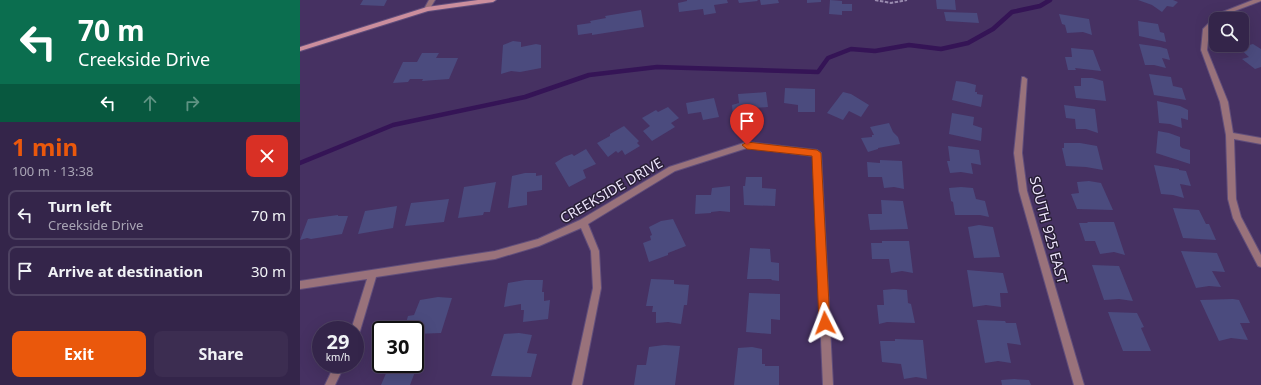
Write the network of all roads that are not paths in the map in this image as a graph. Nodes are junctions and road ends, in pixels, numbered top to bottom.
1 (432, 0) edge
2 (493, 0) edge
3 (1259, 0) edge
4 (426, 9) junction
5 (1230, 12) edge
6 (1209, 26) edge
7 (300, 49) edge
8 (1024, 79) dead end
9 (1230, 135) junction
10 (1261, 140) edge
11 (583, 224) junction
12 (1261, 263) edge
13 (373, 274) junction
14 (300, 285) edge
15 (358, 321) edge
16 (336, 373) edge
17 (330, 385) edge
18 (577, 385) edge
19 (828, 385) edge
20 (1079, 385) edge

1 - 4 street
2 - 4 street
3 - 5 street
4 - 7 street
6 - 9 street
8 - 20 street, SOUTH 925 EAST
9 - 10 street
9 - 12 street
11 - 13 street, CREEKSIDE DRIVE
11 - 18 street
11 - 19 street, CREEKSIDE DRIVE
13 - 14 street, CREEKSIDE DRIVE
13 - 15 street
16 - 17 street

